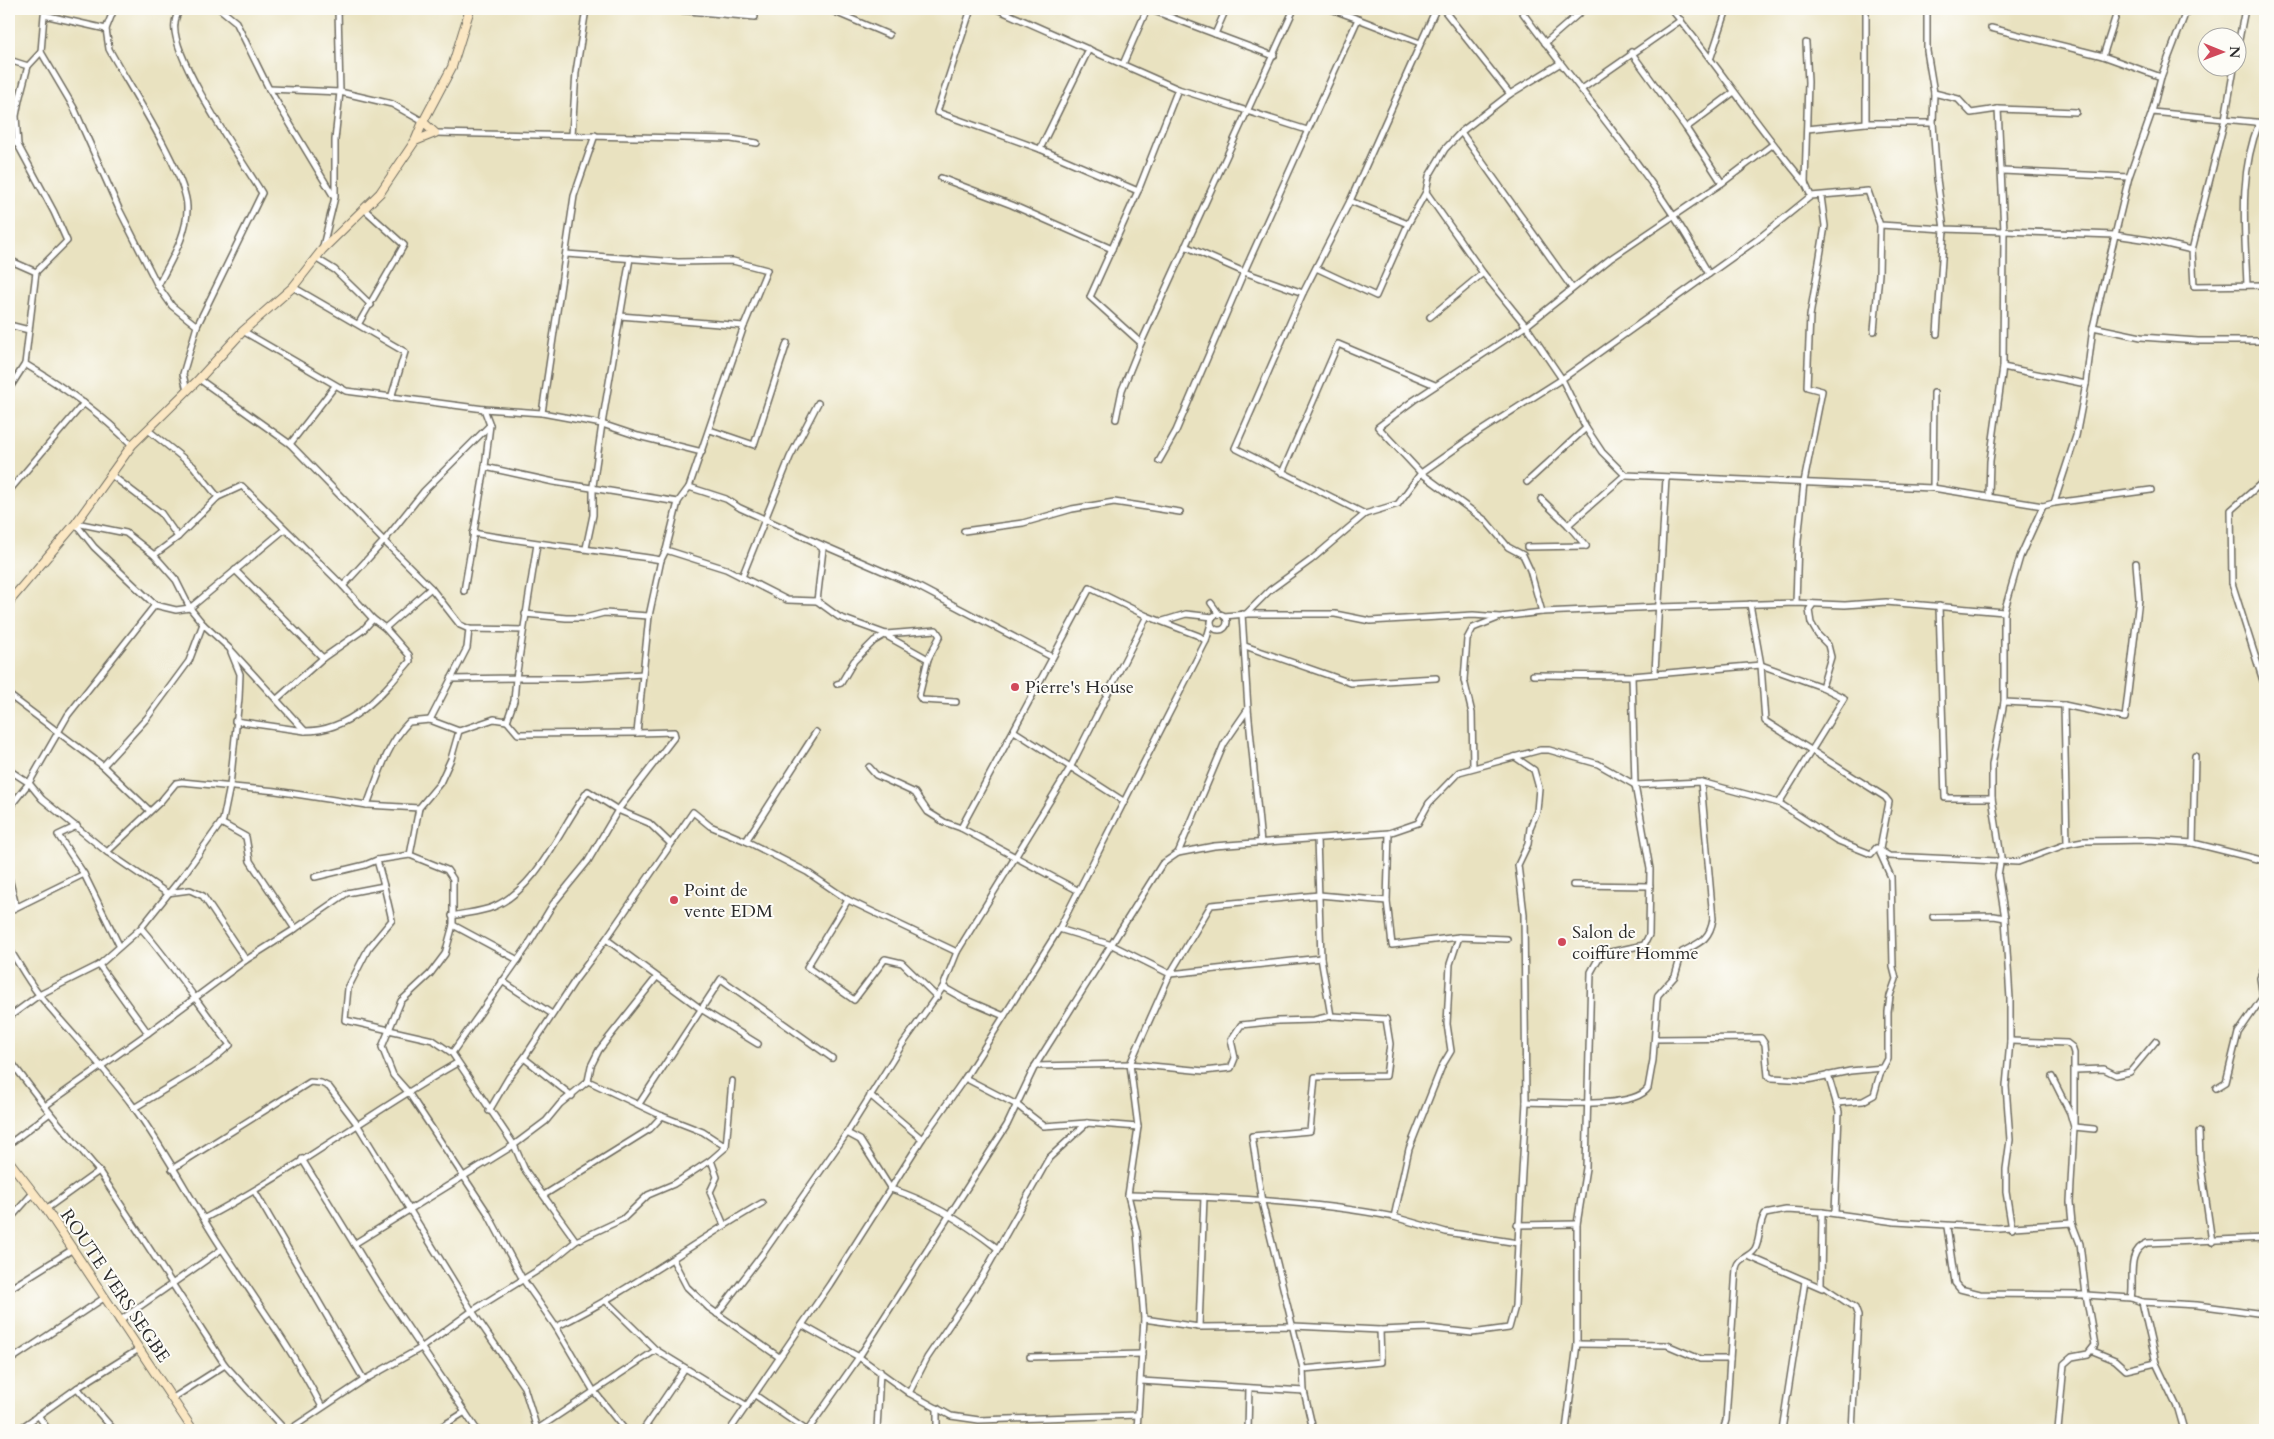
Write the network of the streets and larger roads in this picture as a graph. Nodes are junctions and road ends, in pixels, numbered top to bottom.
1 (114, 9) edge
2 (180, 9) edge
3 (220, 9) edge
4 (338, 9) edge
5 (470, 9) edge
6 (586, 9) edge
7 (590, 9) edge
8 (667, 9) edge
9 (828, 9) edge
10 (971, 9) edge
11 (997, 9) edge
12 (1148, 9) edge
13 (1226, 9) edge
14 (1294, 9) edge
15 (1331, 9) edge
16 (1436, 9) edge
17 (1444, 9) edge
18 (1520, 9) edge
19 (1584, 9) edge
20 (1671, 9) edge
21 (1727, 9) edge
22 (1866, 9) edge
23 (1927, 9) edge
24 (2118, 9) edge
25 (2186, 9) edge
26 (2245, 9) edge
27 (755, 17) dead end
28 (1358, 19) junction
29 (1680, 20) junction
30 (1991, 28) dead end
31 (2241, 28) edge
32 (106, 29) junction
33 (1215, 34) junction
34 (889, 35) dead end
35 (1420, 43) junction
36 (1545, 43) junction
37 (1806, 43) dead end
38 (1089, 49) junction
39 (41, 52) junction
40 (1631, 52) junction
41 (1274, 56) junction
42 (2103, 56) junction
43 (1711, 57) junction
44 (9, 60) edge
45 (1123, 64) junction
46 (1559, 64) junction
47 (28, 66) junction
48 (2161, 77) junction
49 (2232, 78) edge
50 (1178, 88) junction
51 (269, 89) junction
52 (1582, 89) junction
53 (340, 92) junction
54 (1734, 92) junction
55 (1934, 93) junction
56 (1510, 94) junction
57 (1998, 109) junction
58 (1247, 111) junction
59 (2076, 112) dead end
60 (2152, 112) junction
61 (2225, 119) junction
62 (422, 121) junction
63 (1866, 123) junction
64 (1933, 123) junction
65 (2262, 123) edge
66 (1686, 128) junction
67 (1808, 129) junction
68 (1307, 130) junction
69 (1461, 132) junction
70 (435, 133) junction
71 (572, 135) junction
72 (595, 135) junction
73 (9, 138) edge
74 (415, 141) junction
75 (757, 143) dead end
76 (18, 145) junction
77 (1772, 145) junction
78 (1040, 149) junction
79 (2002, 171) junction
80 (2128, 177) junction
81 (941, 178) dead end
82 (1722, 183) junction
83 (1805, 183) junction
84 (1138, 191) junction
85 (1426, 192) junction
86 (1811, 196) junction
87 (1821, 196) junction
88 (335, 197) junction
89 (1350, 201) junction
90 (364, 209) junction
91 (1673, 215) junction
92 (1408, 224) junction
93 (1880, 225) junction
94 (1944, 229) junction
95 (2004, 232) junction
96 (2115, 235) junction
97 (1185, 246) junction
98 (1112, 249) junction
99 (322, 250) junction
100 (2192, 250) junction
101 (566, 254) junction
102 (630, 258) junction
103 (317, 259) junction
104 (9, 260) edge
105 (1316, 268) junction
106 (36, 272) junction
107 (1244, 272) junction
108 (1483, 273) junction
109 (1709, 274) junction
110 (2247, 284) junction
111 (2265, 285) edge
112 (158, 286) junction
113 (293, 287) junction
114 (1572, 288) junction
115 (1303, 293) junction
116 (371, 305) junction
117 (620, 316) junction
118 (1430, 317) dead end
119 (359, 324) junction
120 (9, 325) edge
121 (197, 326) junction
122 (744, 326) junction
123 (1526, 326) junction
124 (2093, 327) junction
125 (29, 330) junction
126 (243, 331) junction
127 (1874, 331) dead end
128 (1937, 334) dead end
129 (2265, 341) edge
130 (787, 342) dead end
131 (1141, 343) junction
132 (25, 364) junction
133 (2003, 367) junction
134 (199, 379) junction
135 (1562, 379) junction
136 (2086, 384) junction
137 (1436, 385) junction
138 (335, 386) junction
139 (9, 389) edge
140 (187, 391) junction
141 (1934, 393) dead end
142 (391, 398) junction
143 (818, 402) dead end
144 (84, 403) junction
145 (484, 409) junction
146 (542, 413) junction
147 (1116, 419) dead end
148 (602, 424) junction
149 (490, 425) junction
150 (1586, 428) junction
151 (148, 430) junction
152 (710, 430) junction
153 (290, 444) junction
154 (132, 445) junction
155 (702, 452) junction
156 (1159, 461) dead end
157 (485, 467) junction
158 (1282, 473) junction
159 (1421, 473) junction
160 (110, 474) junction
161 (1624, 475) junction
162 (1666, 478) junction
163 (2265, 480) edge
164 (1527, 482) dead end
165 (1804, 482) junction
166 (593, 486) junction
167 (689, 487) junction
168 (1933, 488) junction
169 (2151, 490) dead end
170 (9, 491) edge
171 (1989, 496) junction
172 (218, 497) junction
173 (1541, 499) dead end
174 (678, 502) junction
175 (2054, 503) junction
176 (2043, 506) junction
177 (1180, 512) dead end
178 (1365, 514) junction
179 (766, 519) junction
180 (76, 523) junction
181 (1568, 524) junction
182 (285, 528) junction
183 (964, 531) dead end
184 (473, 533) junction
185 (178, 537) junction
186 (384, 541) junction
187 (813, 541) junction
188 (537, 544) junction
189 (1527, 547) dead end
190 (586, 548) junction
191 (666, 550) junction
192 (154, 555) junction
193 (661, 560) junction
194 (2136, 563) dead end
195 (236, 570) junction
196 (742, 577) junction
197 (343, 586) junction
198 (431, 588) junction
199 (464, 592) dead end
200 (9, 602) edge
201 (817, 602) junction
202 (1211, 603) dead end
203 (1796, 603) junction
204 (1750, 604) junction
205 (1813, 604) junction
206 (155, 605) junction
207 (1939, 606) junction
208 (1659, 607) junction
209 (190, 608) junction
210 (1542, 612) junction
211 (2004, 612) junction
212 (525, 614) junction
213 (1242, 614) junction
214 (1221, 615) junction
215 (648, 616) junction
216 (1146, 616) junction
217 (1212, 617) junction
218 (1500, 617) junction
219 (373, 619) junction
220 (1162, 621) junction
221 (1227, 623) junction
222 (203, 624) junction
223 (1211, 624) junction
224 (385, 628) junction
225 (469, 629) junction
226 (523, 630) junction
227 (1218, 630) junction
228 (885, 634) junction
229 (1206, 641) junction
230 (1245, 646) junction
231 (229, 648) junction
232 (1052, 657) junction
233 (323, 658) junction
234 (928, 659) junction
235 (1761, 665) junction
236 (1655, 672) junction
237 (643, 674) junction
238 (1533, 675) dead end
239 (1632, 676) junction
240 (516, 678) junction
241 (1436, 678) dead end
242 (451, 679) junction
243 (837, 684) dead end
244 (1822, 687) junction
245 (2265, 687) edge
246 (9, 695) edge
247 (277, 699) junction
248 (956, 702) dead end
249 (2004, 702) junction
250 (2064, 705) junction
251 (1248, 709) junction
252 (430, 720) junction
253 (235, 721) junction
254 (507, 721) junction
255 (305, 731) junction
256 (1014, 731) junction
257 (459, 732) junction
258 (816, 732) dead end
259 (60, 733) junction
260 (637, 733) junction
261 (1811, 751) junction
262 (1515, 756) junction
263 (2195, 756) dead end
264 (103, 766) junction
265 (869, 767) dead end
266 (1473, 767) junction
267 (1070, 768) junction
268 (9, 770) edge
269 (1701, 782) junction
270 (29, 783) junction
271 (1635, 785) junction
272 (230, 786) junction
273 (1992, 798) junction
274 (1126, 802) junction
275 (1779, 804) junction
276 (367, 805) junction
277 (9, 808) edge
278 (419, 808) junction
279 (149, 810) junction
280 (618, 810) junction
281 (221, 822) junction
282 (77, 826) junction
283 (961, 828) junction
284 (1389, 834) junction
285 (1317, 840) junction
286 (746, 841) junction
287 (1261, 842) junction
288 (2193, 843) junction
289 (671, 844) junction
290 (2067, 844) junction
291 (1876, 848) junction
292 (107, 852) junction
293 (1178, 853) junction
294 (410, 855) junction
295 (1014, 856) junction
296 (377, 860) junction
297 (2000, 860) junction
298 (2265, 861) edge
299 (84, 874) junction
300 (316, 877) dead end
301 (9, 878) edge
302 (1574, 884) dead end
303 (384, 886) junction
304 (1650, 886) junction
305 (1079, 891) junction
306 (168, 893) junction
307 (1319, 895) junction
308 (848, 900) junction
309 (1387, 901) junction
310 (16, 906) junction
311 (9, 911) edge
312 (452, 916) junction
313 (1933, 918) dead end
314 (2005, 918) junction
315 (453, 925) junction
316 (141, 928) junction
317 (295, 929) junction
318 (1059, 929) junction
319 (1459, 937) junction
320 (606, 939) junction
321 (1507, 939) dead end
322 (119, 945) junction
323 (1112, 945) junction
324 (9, 948) edge
325 (957, 952) junction
326 (1321, 958) junction
327 (246, 960) junction
328 (518, 960) junction
329 (98, 965) junction
330 (2265, 966) edge
331 (1170, 974) junction
332 (656, 978) junction
333 (502, 981) junction
334 (943, 986) junction
335 (39, 995) junction
336 (937, 997) junction
337 (194, 999) junction
338 (701, 1009) junction
339 (552, 1014) junction
340 (1004, 1016) junction
341 (1331, 1016) junction
342 (9, 1017) edge
343 (389, 1031) junction
344 (148, 1033) junction
345 (1655, 1039) junction
346 (2010, 1041) junction
347 (2156, 1041) dead end
348 (758, 1044) dead end
349 (452, 1053) junction
350 (524, 1058) junction
351 (832, 1058) dead end
352 (9, 1059) edge
353 (457, 1063) junction
354 (1130, 1064) junction
355 (102, 1066) junction
356 (1035, 1066) junction
357 (1883, 1068) junction
358 (2075, 1070) junction
359 (1828, 1075) junction
360 (2052, 1077) dead end
361 (965, 1078) junction
362 (588, 1081) junction
363 (732, 1081) dead end
364 (2216, 1088) dead end
365 (408, 1092) junction
366 (870, 1095) junction
367 (572, 1096) junction
368 (1526, 1102) junction
369 (1588, 1102) junction
370 (1836, 1103) junction
371 (639, 1104) junction
372 (1016, 1105) junction
373 (45, 1106) junction
374 (134, 1108) junction
375 (489, 1111) junction
376 (50, 1113) junction
377 (662, 1116) junction
378 (1087, 1123) junction
379 (357, 1124) junction
380 (1138, 1127) junction
381 (2074, 1128) junction
382 (2094, 1129) dead end
383 (2199, 1132) dead end
384 (847, 1133) junction
385 (922, 1139) junction
386 (9, 1144) edge
387 (514, 1145) junction
388 (726, 1147) junction
389 (302, 1159) junction
390 (9, 1160) edge
391 (711, 1160) junction
392 (172, 1169) junction
393 (99, 1171) junction
394 (464, 1177) junction
395 (891, 1189) junction
396 (255, 1192) junction
397 (33, 1193) junction
398 (1128, 1195) junction
399 (544, 1196) junction
400 (1204, 1197) junction
401 (1262, 1202) junction
402 (762, 1203) dead end
403 (46, 1209) junction
404 (409, 1210) junction
405 (1822, 1212) junction
406 (1835, 1213) junction
407 (949, 1214) junction
408 (1394, 1217) junction
409 (205, 1218) junction
410 (9, 1220) edge
411 (2072, 1222) junction
412 (1517, 1224) junction
413 (1577, 1224) junction
414 (724, 1225) junction
415 (1947, 1227) junction
416 (2012, 1229) junction
417 (2265, 1238) edge
418 (576, 1241) junction
419 (2212, 1242) junction
420 (354, 1244) junction
421 (1518, 1244) junction
422 (998, 1248) junction
423 (72, 1249) junction
424 (222, 1249) junction
425 (1748, 1256) junction
426 (673, 1260) junction
427 (522, 1278) junction
428 (1806, 1281) junction
429 (172, 1284) junction
430 (1822, 1288) junction
431 (9, 1289) edge
432 (2086, 1295) junction
433 (104, 1298) junction
434 (2131, 1298) junction
435 (607, 1302) junction
436 (2142, 1302) junction
437 (472, 1311) junction
438 (717, 1314) junction
439 (2265, 1314) edge
440 (1144, 1319) junction
441 (120, 1321) junction
442 (802, 1325) junction
443 (1293, 1326) junction
444 (556, 1327) junction
445 (1199, 1327) junction
446 (1380, 1330) junction
447 (1577, 1344) junction
448 (421, 1348) junction
449 (139, 1349) junction
450 (656, 1350) junction
451 (2093, 1351) junction
452 (1142, 1354) junction
453 (779, 1356) junction
454 (859, 1357) junction
455 (1030, 1357) dead end
456 (1730, 1359) junction
457 (9, 1361) edge
458 (2156, 1363) junction
459 (225, 1365) junction
460 (685, 1368) junction
461 (1303, 1369) junction
462 (880, 1371) junction
463 (364, 1380) junction
464 (1141, 1381) junction
465 (77, 1388) junction
466 (1249, 1388) junction
467 (593, 1390) junction
468 (1304, 1391) junction
469 (909, 1393) junction
470 (755, 1394) junction
471 (173, 1398) junction
472 (747, 1406) junction
473 (322, 1407) junction
474 (937, 1408) junction
475 (465, 1412) junction
476 (38, 1415) junction
477 (1138, 1415) junction
478 (18, 1430) edge
479 (48, 1430) edge
480 (114, 1430) edge
481 (193, 1430) edge
482 (285, 1430) edge
483 (289, 1430) edge
484 (436, 1430) edge
485 (477, 1430) edge
486 (536, 1430) edge
487 (625, 1430) edge
488 (643, 1430) edge
489 (730, 1430) edge
490 (807, 1430) edge
491 (877, 1430) edge
492 (937, 1430) edge
493 (1137, 1430) edge
494 (1248, 1430) edge
495 (1313, 1430) edge
496 (1566, 1430) edge
497 (1723, 1430) edge
498 (1782, 1430) edge
499 (1852, 1430) edge
500 (2058, 1430) edge
501 (2184, 1430) edge

1 - 32 street
2 - 121 street
3 - 51 street
4 - 53 street
5 - 62 street
6 - 7 street
6 - 71 street
8 - 27 street
9 - 34 street
10 - 78 street
11 - 38 street
12 - 33 street
12 - 45 street
13 - 33 street
14 - 41 street
15 - 28 street
16 - 35 street
17 - 56 street
18 - 36 street
19 - 36 street
20 - 29 street
21 - 43 street
22 - 63 street
23 - 55 street
24 - 42 street
25 - 48 street
26 - 31 street
28 - 35 street
28 - 68 street
29 - 40 street
29 - 43 street
30 - 42 street
32 - 39 street
32 - 112 street
33 - 41 street
35 - 89 street
36 - 46 street
37 - 67 street
38 - 45 street
38 - 78 street
39 - 47 street
39 - 112 street
40 - 52 street
40 - 66 street
41 - 58 street
42 - 48 street
43 - 54 street
44 - 47 street
45 - 50 street
46 - 52 street
46 - 56 street
47 - 76 street
48 - 60 street
49 - 61 street
50 - 58 street
50 - 84 street
51 - 53 street
51 - 88 street
52 - 91 street
53 - 62 street
53 - 88 street
54 - 66 street
54 - 77 street
55 - 57 street
55 - 64 street
56 - 69 street
57 - 59 street
57 - 79 street
58 - 68 street
58 - 97 street
60 - 61 street
60 - 80 street
61 - 65 street
61 - 100 street
62 - 70 street
62 - 74 street
63 - 64 street
63 - 67 street
64 - 94 street
65 - 110 street
66 - 82 street
67 - 83 street
68 - 107 street
69 - 85 street
69 - 114 street
70 - 71 street
70 - 74 street
71 - 72 street
72 - 75 street
72 - 101 street
73 - 76 street
74 - 90 street
76 - 106 street
77 - 82 street
77 - 83 street
78 - 84 street
79 - 80 street
79 - 95 street
80 - 96 street
81 - 98 street
82 - 91 street
83 - 86 street
84 - 98 street
85 - 92 street
85 - 108 street
86 - 87 street
86 - 109 street
87 - 93 street
87 - 165 street
88 - 99 street
89 - 92 street
89 - 105 street
90 - 99 street
90 - 116 street
91 - 109 street
91 - 114 street
92 - 105 street
93 - 94 street
93 - 127 street
94 - 95 street
94 - 128 street
95 - 96 street
95 - 133 street
96 - 100 street
96 - 124 street
97 - 107 street
97 - 131 street
98 - 131 street
99 - 103 street
100 - 110 street
101 - 102 street
101 - 146 street
102 - 117 street
102 - 122 street
103 - 113 street
103 - 116 street
104 - 106 street
105 - 115 street
106 - 125 street
107 - 115 street
107 - 156 street
108 - 118 street
108 - 123 street
109 - 135 street
110 - 111 street
112 - 121 street
113 - 119 street
113 - 126 street
114 - 123 street
115 - 158 street
116 - 119 street
117 - 122 street
117 - 148 street
119 - 142 street
120 - 125 street
121 - 140 street
122 - 152 street
123 - 135 street
123 - 137 street
124 - 129 street
124 - 136 street
125 - 132 street
126 - 134 street
126 - 138 street
130 - 152 street
131 - 147 street
132 - 139 street
132 - 144 street
133 - 136 street
133 - 171 street
134 - 140 street
134 - 153 street
135 - 150 street
135 - 159 street
136 - 175 street
137 - 158 street
137 - 159 street
138 - 142 street
138 - 153 street
140 - 151 street
141 - 168 street
142 - 145 street
143 - 179 street
144 - 154 street
144 - 170 street
145 - 146 street
145 - 149 street
146 - 148 street
148 - 155 street
148 - 166 street
149 - 157 street
149 - 186 street
150 - 161 street
150 - 164 street
151 - 154 street
151 - 172 street
152 - 155 street
153 - 186 street
154 - 160 street
155 - 167 street
157 - 166 street
157 - 184 street
158 - 178 street
159 - 178 street
159 - 210 street
160 - 180 street
160 - 185 street
161 - 162 street
161 - 181 street
162 - 165 street
162 - 208 street
163 - 245 street
165 - 168 street
165 - 203 street
166 - 174 street
166 - 190 street
167 - 174 street
167 - 179 street
168 - 171 street
169 - 175 street
171 - 176 street
172 - 182 street
172 - 185 street
173 - 181 street
174 - 191 street
175 - 176 street
176 - 211 street
177 - 183 street
178 - 213 street
179 - 187 street
179 - 196 street
180 - 192 street
180 - 200 street
180 - 206 street
181 - 189 street
182 - 195 street
182 - 197 street
184 - 188 street
184 - 199 street
185 - 192 street
186 - 197 street
186 - 198 street
187 - 201 street
187 - 232 street
188 - 190 street
188 - 212 street
190 - 193 street
191 - 193 street
191 - 196 street
192 - 209 street
193 - 215 street
194 - 250 street
195 - 209 street
195 - 233 street
196 - 201 street
197 - 219 street
198 - 224 street
198 - 225 street
201 - 228 street
202 - 214 street
203 - 204 street
203 - 205 street
204 - 208 street
204 - 235 street
205 - 207 street
205 - 244 street
206 - 209 street
206 - 259 street
207 - 211 street
207 - 273 street
208 - 210 street
208 - 236 street
209 - 222 street
210 - 218 street
211 - 249 street
212 - 215 street
212 - 226 street
213 - 214 street
213 - 218 street
213 - 221 street
213 - 230 street
214 - 217 street
214 - 221 street
215 - 237 street
216 - 220 street
216 - 232 street
216 - 267 street
217 - 220 street
217 - 223 street
218 - 266 street
219 - 224 street
219 - 233 street
220 - 229 street
221 - 227 street
222 - 231 street
222 - 264 street
223 - 227 street
223 - 229 street
224 - 255 street
225 - 226 street
225 - 242 street
226 - 240 street
227 - 229 street
228 - 234 street
228 - 234 street
228 - 243 street
229 - 274 street
230 - 241 street
230 - 251 street
231 - 247 street
231 - 253 street
232 - 256 street
233 - 247 street
234 - 248 street
235 - 236 street
235 - 244 street
235 - 261 street
236 - 239 street
237 - 240 street
237 - 260 street
238 - 239 street
239 - 271 street
240 - 242 street
240 - 254 street
242 - 252 street
244 - 261 street
246 - 259 street
247 - 255 street
249 - 250 street
249 - 273 street
250 - 290 street
251 - 287 street
251 - 293 street
252 - 257 street
252 - 276 street
253 - 255 street
253 - 272 street
254 - 257 street
254 - 260 street
256 - 267 street
256 - 283 street
257 - 278 street
258 - 286 street
259 - 264 street
259 - 270 street
260 - 280 street
261 - 275 street
261 - 291 street
262 - 266 street
262 - 271 street
262 - 368 street
263 - 288 street
264 - 279 street
265 - 283 street
266 - 284 street
267 - 274 street
267 - 295 street
268 - 270 street
269 - 271 street
269 - 275 street
269 - 345 street
270 - 277 street
270 - 282 street
271 - 304 street
272 - 276 street
272 - 279 street
272 - 281 street
273 - 297 street
274 - 305 street
275 - 291 street
276 - 278 street
278 - 294 street
279 - 292 street
280 - 289 street
280 - 312 street
280 - 328 street
281 - 306 street
281 - 317 street
282 - 292 street
282 - 299 street
283 - 295 street
284 - 285 street
284 - 309 street
285 - 287 street
285 - 307 street
286 - 289 street
286 - 308 street
287 - 293 street
288 - 290 street
288 - 298 street
289 - 320 street
290 - 297 street
291 - 297 street
291 - 357 street
292 - 306 street
293 - 323 street
294 - 296 street
294 - 312 street
295 - 305 street
295 - 325 street
296 - 300 street
296 - 303 street
297 - 314 street
299 - 310 street
299 - 322 street
301 - 310 street
302 - 304 street
303 - 317 street
303 - 343 street
304 - 369 street
305 - 318 street
306 - 316 street
306 - 327 street
307 - 309 street
307 - 326 street
307 - 331 street
308 - 325 street
308 - 336 street
309 - 319 street
310 - 311 street
312 - 315 street
313 - 314 street
314 - 346 street
315 - 328 street
315 - 343 street
316 - 322 street
316 - 337 street
317 - 327 street
318 - 323 street
318 - 340 street
319 - 321 street
319 - 408 street
320 - 332 street
320 - 339 street
322 - 329 street
323 - 331 street
323 - 356 street
324 - 335 street
325 - 334 street
326 - 331 street
326 - 341 street
327 - 337 street
328 - 333 street
329 - 335 street
329 - 344 street
330 - 364 street
331 - 354 street
332 - 338 street
332 - 362 street
333 - 339 street
333 - 349 street
334 - 336 street
334 - 340 street
335 - 342 street
335 - 355 street
336 - 366 street
337 - 344 street
337 - 374 street
338 - 348 street
338 - 351 street
338 - 371 street
339 - 350 street
340 - 361 street
341 - 354 street
341 - 401 street
343 - 349 street
343 - 365 street
344 - 355 street
345 - 359 street
345 - 369 street
346 - 358 street
346 - 416 street
347 - 358 street
349 - 353 street
350 - 367 street
350 - 375 street
352 - 373 street
353 - 365 street
353 - 375 street
354 - 356 street
354 - 380 street
355 - 373 street
355 - 374 street
356 - 372 street
357 - 359 street
357 - 370 street
358 - 381 street
359 - 370 street
360 - 381 street
361 - 372 street
361 - 385 street
362 - 367 street
362 - 371 street
363 - 388 street
365 - 379 street
365 - 394 street
366 - 384 street
366 - 385 street
367 - 387 street
368 - 369 street
368 - 412 street
369 - 413 street
370 - 406 street
371 - 377 street
372 - 378 street
372 - 407 street
373 - 376 street
374 - 392 street
375 - 387 street
376 - 386 street
376 - 393 street
377 - 388 street
377 - 399 street
378 - 380 street
378 - 422 street
379 - 389 street
379 - 392 street
379 - 404 street
380 - 398 street
381 - 382 street
381 - 411 street
383 - 419 street
384 - 395 street
384 - 438 street
385 - 395 street
387 - 394 street
387 - 399 street
388 - 391 street
389 - 396 street
389 - 420 street
390 - 397 street, ROUTE VERS SEGBE
391 - 414 street
391 - 418 street
392 - 409 street
393 - 403 street
393 - 429 street
394 - 404 street
394 - 427 street
395 - 407 street
395 - 442 street
396 - 409 street
396 - 463 street
397 - 403 street, ROUTE VERS SEGBE
397 - 410 street
398 - 400 street
398 - 440 street
399 - 418 street
400 - 401 street
400 - 445 street
401 - 408 street
401 - 443 street
402 - 414 street
403 - 423 street, ROUTE VERS SEGBE
404 - 420 street
404 - 437 street
405 - 406 street
405 - 425 street
405 - 430 street
406 - 415 street
407 - 422 street
407 - 454 street
408 - 421 street
409 - 424 street
411 - 416 street
411 - 432 street
412 - 413 street
412 - 421 street
413 - 447 street
414 - 426 street
415 - 416 street
415 - 432 street
417 - 419 street
418 - 427 street
419 - 434 street
420 - 448 street
421 - 446 street
422 - 469 street
423 - 431 street
423 - 433 street, ROUTE VERS SEGBE
424 - 429 street
424 - 473 street
425 - 428 street
425 - 456 street
426 - 435 street
426 - 438 street
427 - 437 street
427 - 444 street
428 - 430 street
428 - 498 street
429 - 441 street
429 - 459 street
430 - 499 street
432 - 434 street
432 - 451 street
433 - 441 street, ROUTE VERS SEGBE
433 - 457 street
434 - 436 street
435 - 444 street
435 - 450 street
436 - 439 street
436 - 458 street
437 - 448 street
437 - 486 street
438 - 453 street
440 - 445 street
440 - 452 street
441 - 449 street, ROUTE VERS SEGBE
442 - 453 street
442 - 454 street
443 - 445 street
443 - 446 street
443 - 461 street
444 - 467 street
446 - 461 street
447 - 456 street
447 - 496 street
448 - 463 street
448 - 475 street
449 - 465 street
449 - 471 street, ROUTE VERS SEGBE
450 - 460 street
450 - 467 street
451 - 458 street
451 - 500 street
452 - 455 street
452 - 464 street
453 - 470 street
454 - 462 street
454 - 490 street
456 - 497 street
458 - 501 street
459 - 471 street
459 - 482 street
460 - 472 street
460 - 488 street
461 - 468 street
462 - 469 street
462 - 491 street
463 - 473 street
464 - 466 street
464 - 477 street
465 - 476 street
465 - 480 street
466 - 468 street
466 - 494 street
467 - 486 street
467 - 487 street
468 - 495 street
469 - 474 street
470 - 472 street
470 - 490 street
471 - 481 street, ROUTE VERS SEGBE
472 - 489 street
473 - 483 street
474 - 477 street
474 - 492 street
475 - 484 street
475 - 485 street
476 - 478 street
476 - 479 street
477 - 493 street

